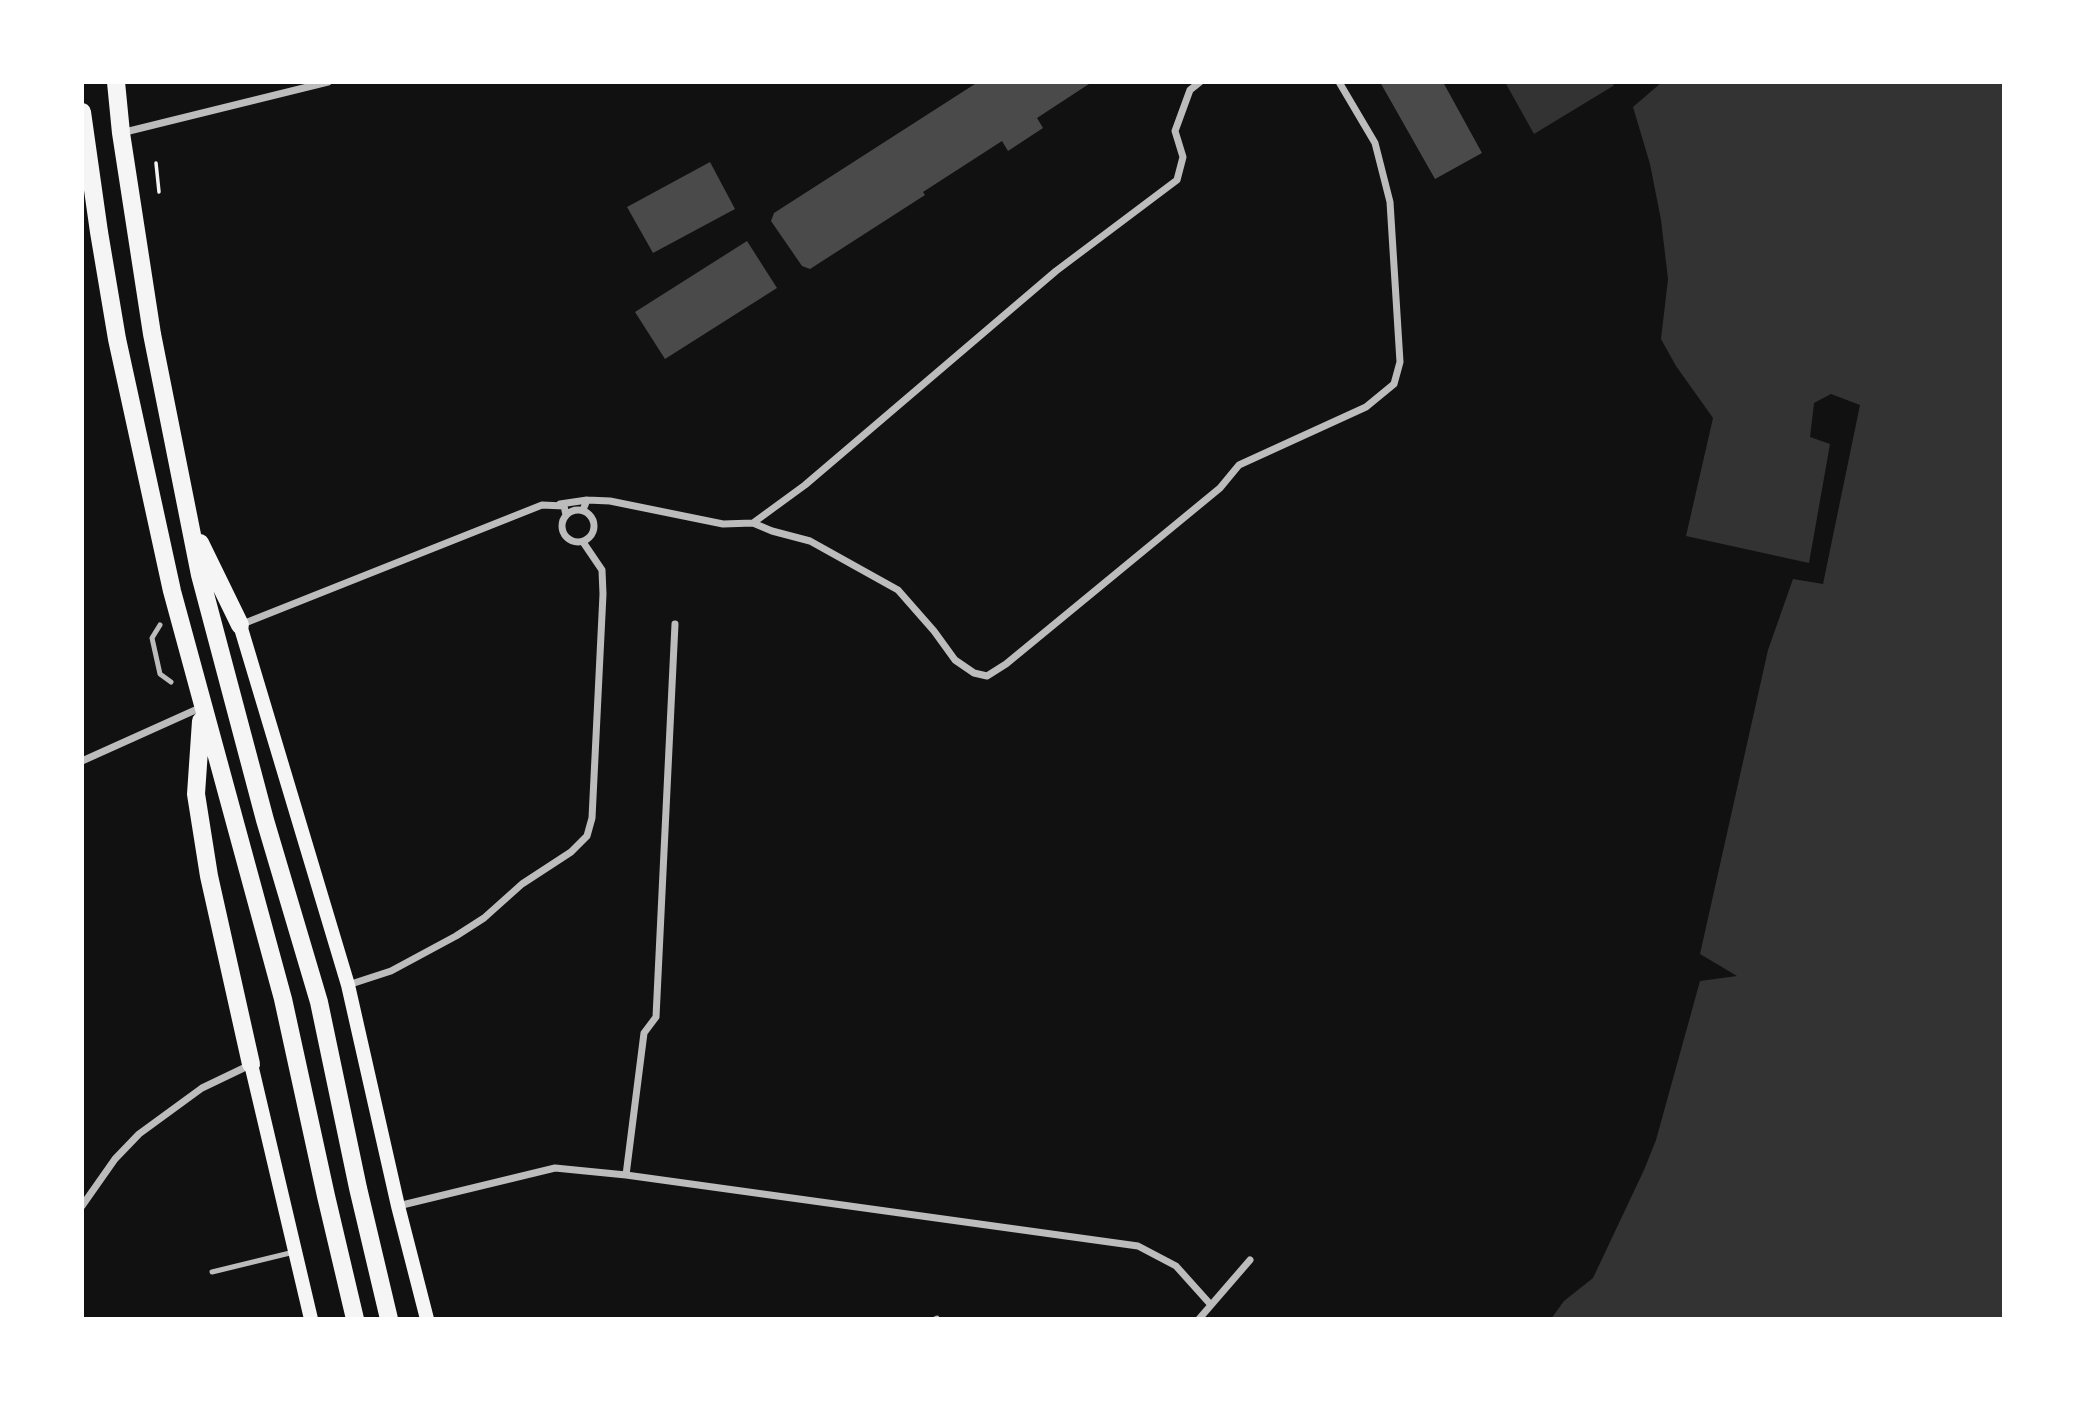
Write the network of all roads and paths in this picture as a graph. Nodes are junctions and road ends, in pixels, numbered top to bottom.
1 (116, 82) edge
2 (328, 82) edge
3 (1200, 82) edge
4 (1339, 82) edge
5 (82, 112) edge
6 (121, 134) junction
7 (156, 163) dead end
8 (159, 192) dead end
9 (587, 500) junction
10 (556, 504) junction
11 (583, 510) junction
12 (187, 514) junction
13 (566, 514) junction
14 (753, 523) junction
15 (583, 541) junction
16 (675, 624) dead end
17 (160, 625) dead end
18 (240, 625) junction
19 (171, 682) dead end
20 (202, 707) junction
21 (82, 761) edge
22 (348, 985) junction
23 (251, 1064) junction
24 (626, 1175) junction
25 (82, 1206) edge
26 (398, 1206) junction
27 (294, 1252) junction
28 (1250, 1260) dead end
29 (212, 1272) dead end
30 (1211, 1306) junction
31 (311, 1319) edge
32 (355, 1319) edge
33 (389, 1319) edge
34 (427, 1319) edge
35 (1199, 1319) edge

1 - 6 highway
2 - 6 street
3 - 14 street
4 - 14 street
5 - 20 highway
6 - 12 highway
7 - 8 path
9 - 10 street
9 - 11 street
9 - 14 street
10 - 13 street
10 - 18 street
11 - 13 street
11 - 15 street
12 - 18 highway
12 - 33 highway
13 - 15 street
15 - 22 street
16 - 24 street
17 - 19 lane
18 - 22 main road
20 - 21 street
20 - 23 highway
20 - 32 highway
22 - 26 main road
23 - 25 street
23 - 27 main road
24 - 26 street
24 - 30 street
26 - 34 main road
27 - 29 lane
27 - 31 main road
28 - 30 street
30 - 35 street

